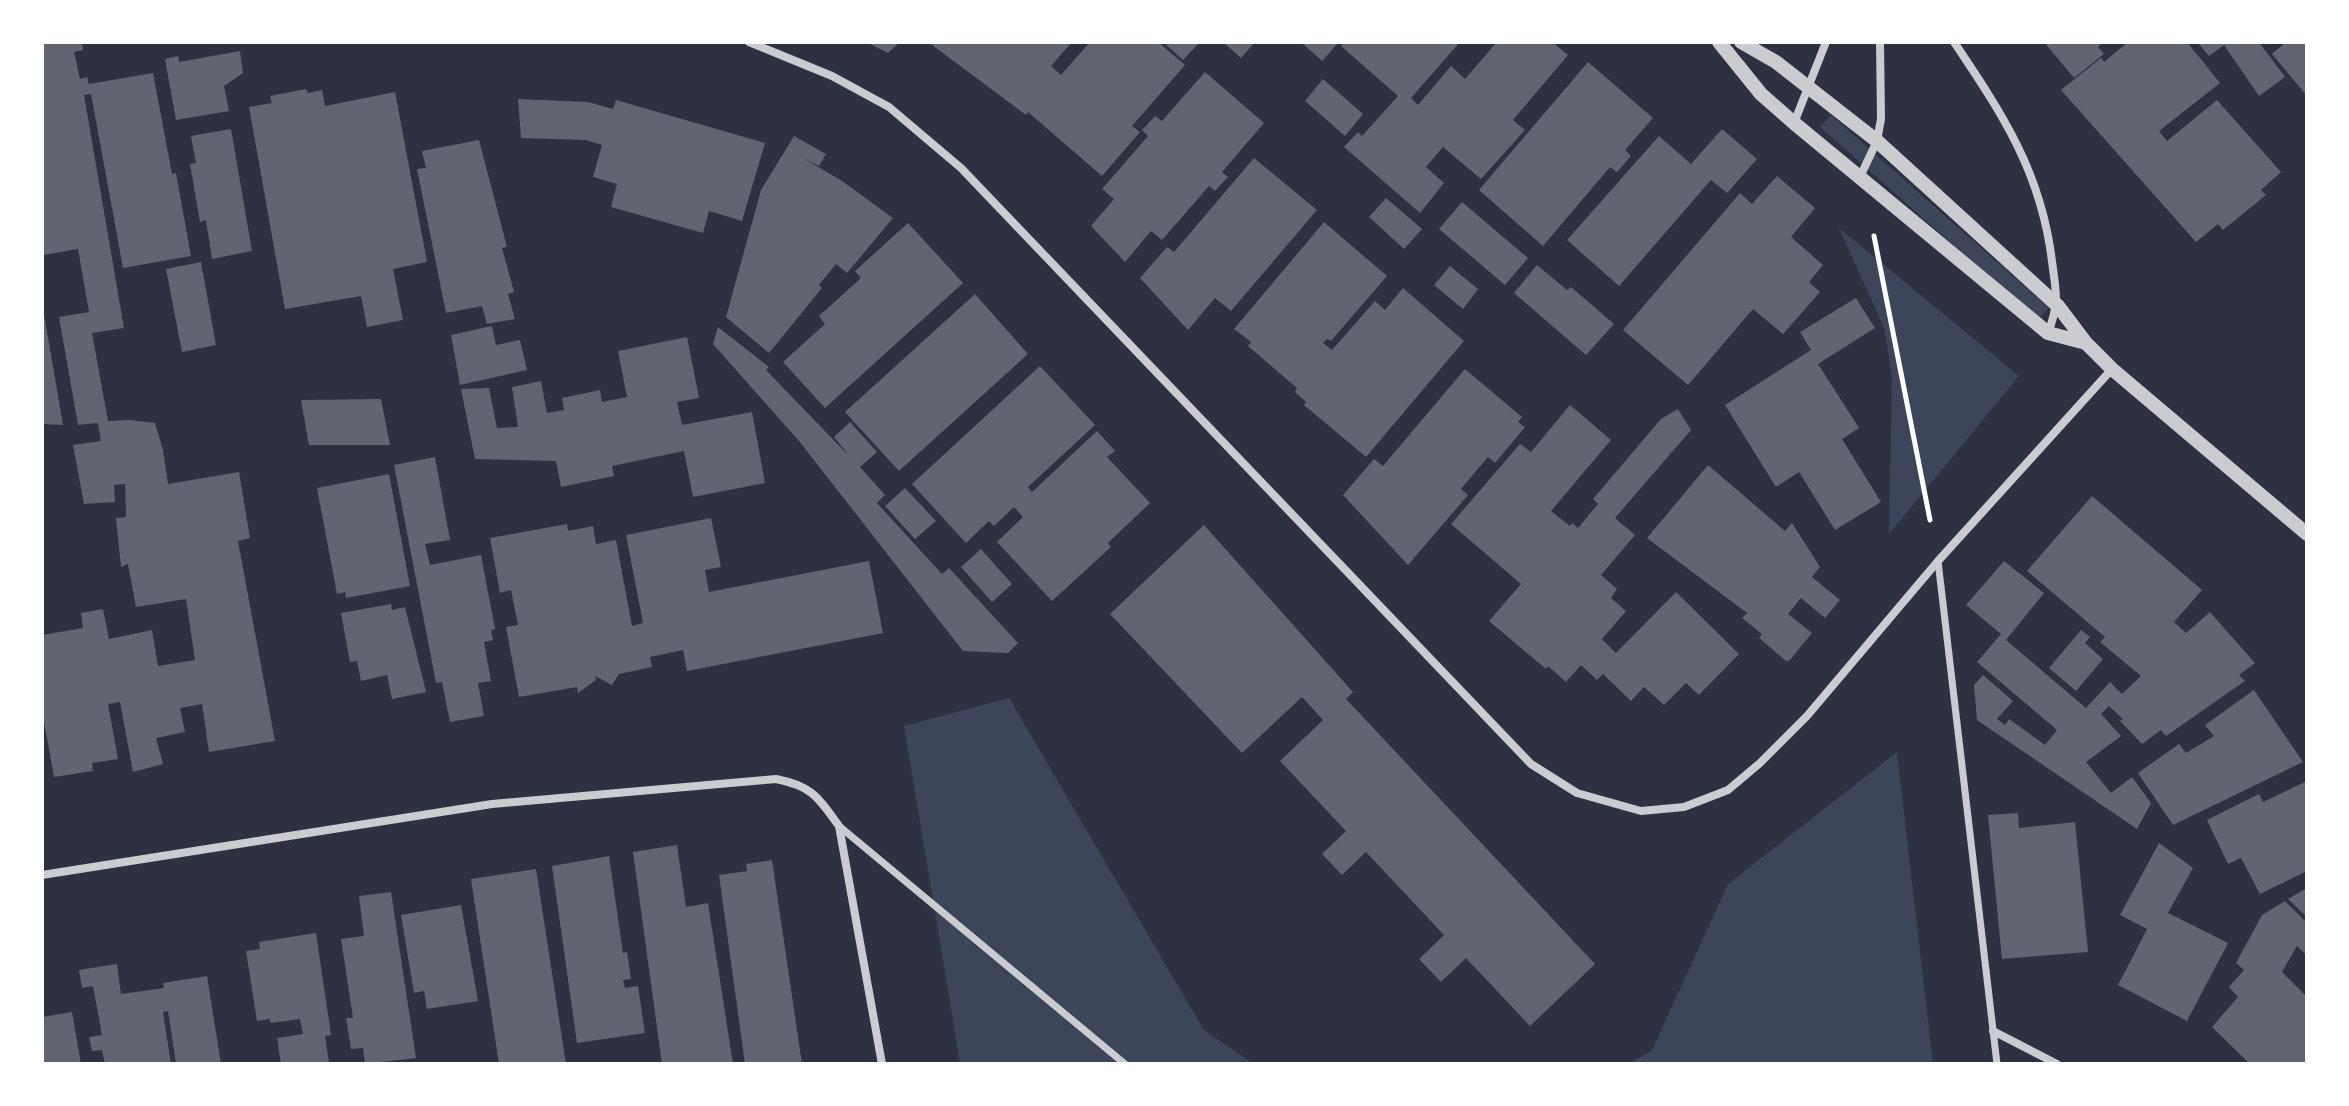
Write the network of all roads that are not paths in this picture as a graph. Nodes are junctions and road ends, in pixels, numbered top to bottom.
1 (749, 42) edge
2 (1719, 42) edge
3 (1741, 42) edge
4 (1826, 42) edge
5 (1880, 42) edge
6 (1954, 42) edge
7 (1809, 88) junction
8 (1794, 123) junction
9 (1877, 141) junction
10 (1861, 179) junction
11 (2058, 306) junction
12 (2048, 333) junction
13 (2086, 343) junction
14 (2112, 369) junction
15 (2305, 534) edge
16 (1938, 561) junction
17 (839, 826) junction
18 (42, 875) edge
19 (1993, 1031) junction
20 (882, 1064) edge
21 (1125, 1064) edge
22 (1997, 1064) edge
23 (2057, 1064) edge

1 - 16 street
2 - 8 street
3 - 7 street
4 - 7 street
5 - 9 street
6 - 11 street
7 - 8 street
7 - 9 street
8 - 10 street
9 - 10 street
9 - 11 street
10 - 12 street
11 - 12 street
11 - 13 street
12 - 13 street
13 - 14 street
14 - 15 street
14 - 16 street
16 - 19 street
17 - 18 street
17 - 20 street
17 - 21 street
19 - 22 street
19 - 23 street

